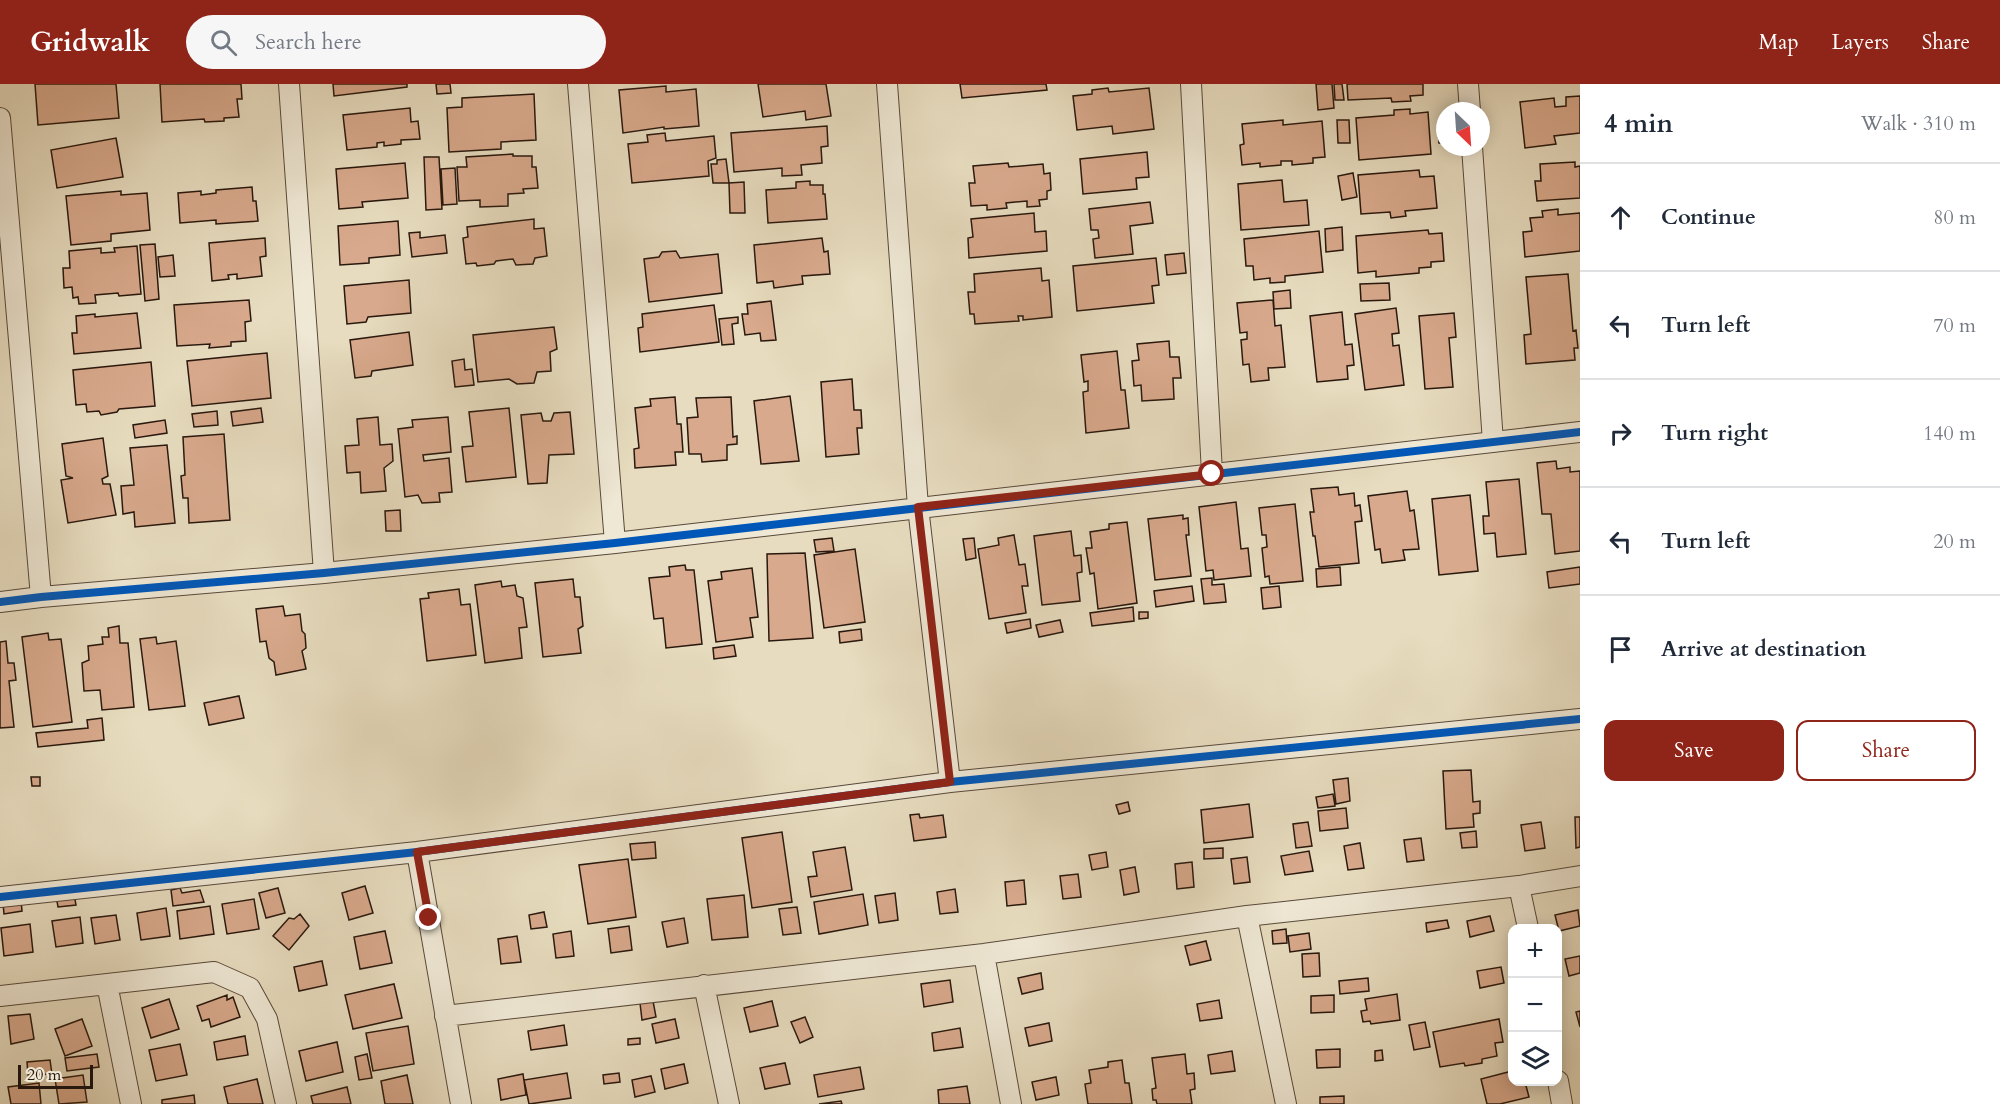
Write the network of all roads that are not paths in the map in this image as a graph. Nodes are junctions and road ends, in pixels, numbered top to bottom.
1 (289, 84) edge
2 (578, 84) edge
3 (887, 84) edge
4 (1191, 84) edge
5 (1468, 84) edge
6 (1469, 102) edge
7 (0, 118) edge
8 (1473, 156) edge
9 (1580, 432) edge
10 (1493, 442) junction
11 (1212, 474) junction
12 (918, 507) junction
13 (615, 543) junction
14 (324, 573) junction
15 (41, 597) junction
16 (0, 602) edge
17 (1580, 719) edge
18 (950, 782) junction
19 (417, 852) junction
20 (1580, 876) edge
21 (1519, 886) junction
22 (0, 897) edge
23 (1247, 916) junction
24 (1527, 924) edge
25 (984, 954) junction
26 (107, 984) junction
27 (704, 985) junction
28 (0, 996) edge
29 (445, 1016) junction
30 (1558, 1086) edge
31 (131, 1104) edge
32 (286, 1104) edge
33 (461, 1104) edge
34 (729, 1104) edge
35 (1011, 1104) edge
36 (1286, 1104) edge
37 (1562, 1104) edge

1 - 14 street
2 - 13 street
3 - 12 street
4 - 11 street
5 - 6 street
7 - 15 street
8 - 10 street
9 - 10 street
10 - 11 street
11 - 12 street
12 - 13 street
12 - 18 street
13 - 14 street
14 - 15 street
15 - 16 street
17 - 18 street
18 - 19 street
19 - 22 street
19 - 29 street
20 - 21 street
21 - 23 street
21 - 24 street
23 - 25 street
23 - 36 street
25 - 27 street
25 - 35 street
26 - 28 street
26 - 31 street
26 - 32 street
27 - 29 street
27 - 34 street
29 - 33 street
30 - 37 street

